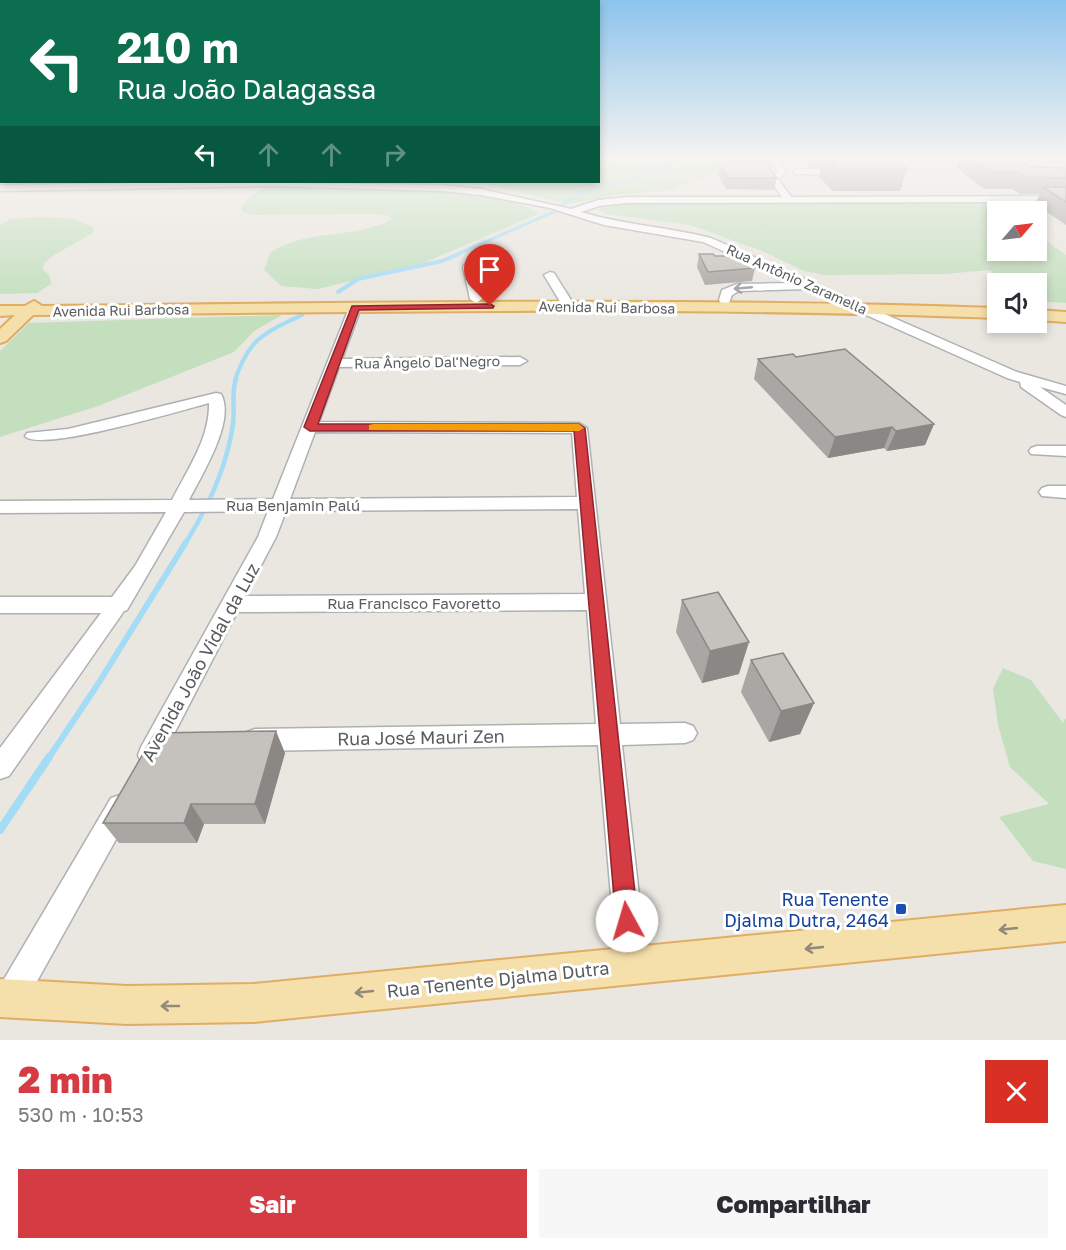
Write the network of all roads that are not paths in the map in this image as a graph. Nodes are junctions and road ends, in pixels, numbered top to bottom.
1 (551, 208) edge
2 (587, 208) edge
3 (571, 212) junction
4 (474, 261) dead end
5 (550, 275) dead end
6 (811, 285) junction
7 (768, 287) junction
8 (476, 299) junction
9 (799, 299) junction
10 (843, 299) junction
11 (565, 300) junction
12 (726, 300) junction
13 (0, 303) edge
14 (987, 304) edge
15 (341, 305) junction
16 (33, 307) junction
17 (1047, 307) edge
18 (862, 308) junction
19 (1066, 308) edge
20 (0, 312) edge
21 (987, 313) edge
22 (1047, 316) edge
23 (1066, 317) edge
24 (0, 338) edge
25 (520, 361) dead end
26 (334, 363) junction
27 (1012, 375) junction
28 (1066, 390) edge
29 (1066, 412) edge
30 (310, 427) junction
31 (33, 436) dead end
32 (1037, 451) dead end
33 (1066, 451) edge
34 (1048, 492) dead end
35 (1066, 492) edge
36 (587, 503) junction
37 (184, 505) junction
38 (281, 505) junction
39 (0, 507) edge
40 (597, 602) junction
41 (232, 604) junction
42 (0, 605) edge
43 (120, 605) junction
44 (685, 733) dead end
45 (609, 734) junction
46 (231, 740) edge
47 (158, 741) junction
48 (184, 741) edge
49 (0, 768) edge
50 (140, 772) edge
51 (129, 792) edge
52 (1066, 923) edge
53 (632, 966) junction
54 (3, 1002) edge

1 - 3 street, Rua Antônio Zaramella
2 - 3 street
3 - 6 street, Rua Antônio Zaramella
4 - 8 street
5 - 11 street
6 - 7 street
6 - 10 street, Rua Antônio Zaramella
7 - 9 street
7 -> 12 street
8 - 11 main road, Avenida Rui Barbosa
8 - 15 main road, Avenida Rui Barbosa
9 - 10 main road, Avenida Rui Barbosa
9 - 12 main road, Avenida Rui Barbosa
10 - 14 main road, Avenida Rui Barbosa
10 - 18 street, Rua Antônio Zaramella
11 - 12 main road, Avenida Rui Barbosa
13 - 16 main road, Avenida Rui Barbosa
15 - 16 main road, Avenida Rui Barbosa
15 - 18 main road, Avenida Rui Barbosa
15 - 26 street, Avenida João Vidal da Luz
16 - 20 main road, Avenida Rui Barbosa
16 - 24 main road
17 - 19 main road
18 - 21 main road, Avenida Rui Barbosa
18 - 27 street, Rua Antônio Zaramella
22 - 23 main road
25 - 26 street, Rua Ângelo Dal'Negro
26 - 30 street, Avenida João Vidal da Luz
27 - 28 street
27 - 29 street
30 - 36 street
30 - 38 street, Avenida João Vidal da Luz
31 - 37 street
32 - 33 street
34 - 35 street
36 - 38 street, Rua Benjamin Palú
36 - 40 street
37 - 38 street, Rua Benjamin Palú
37 - 39 street, Rua Benjamin Palú
37 - 43 street
38 - 41 street, Avenida João Vidal da Luz
40 - 41 street, Rua Francisco Favoretto
40 - 45 street
41 - 47 street, Avenida João Vidal da Luz
42 - 43 street
43 - 49 street
44 - 45 street, Rua José Mauri Zen
45 - 46 street, Rua José Mauri Zen
45 - 53 street
47 - 48 street
47 - 50 street, Avenida João Vidal da Luz
51 - 54 street
52 -> 53 main road, Rua Tenente Djalma Dutra
53 -> 54 main road, Rua Tenente Djalma Dutra

